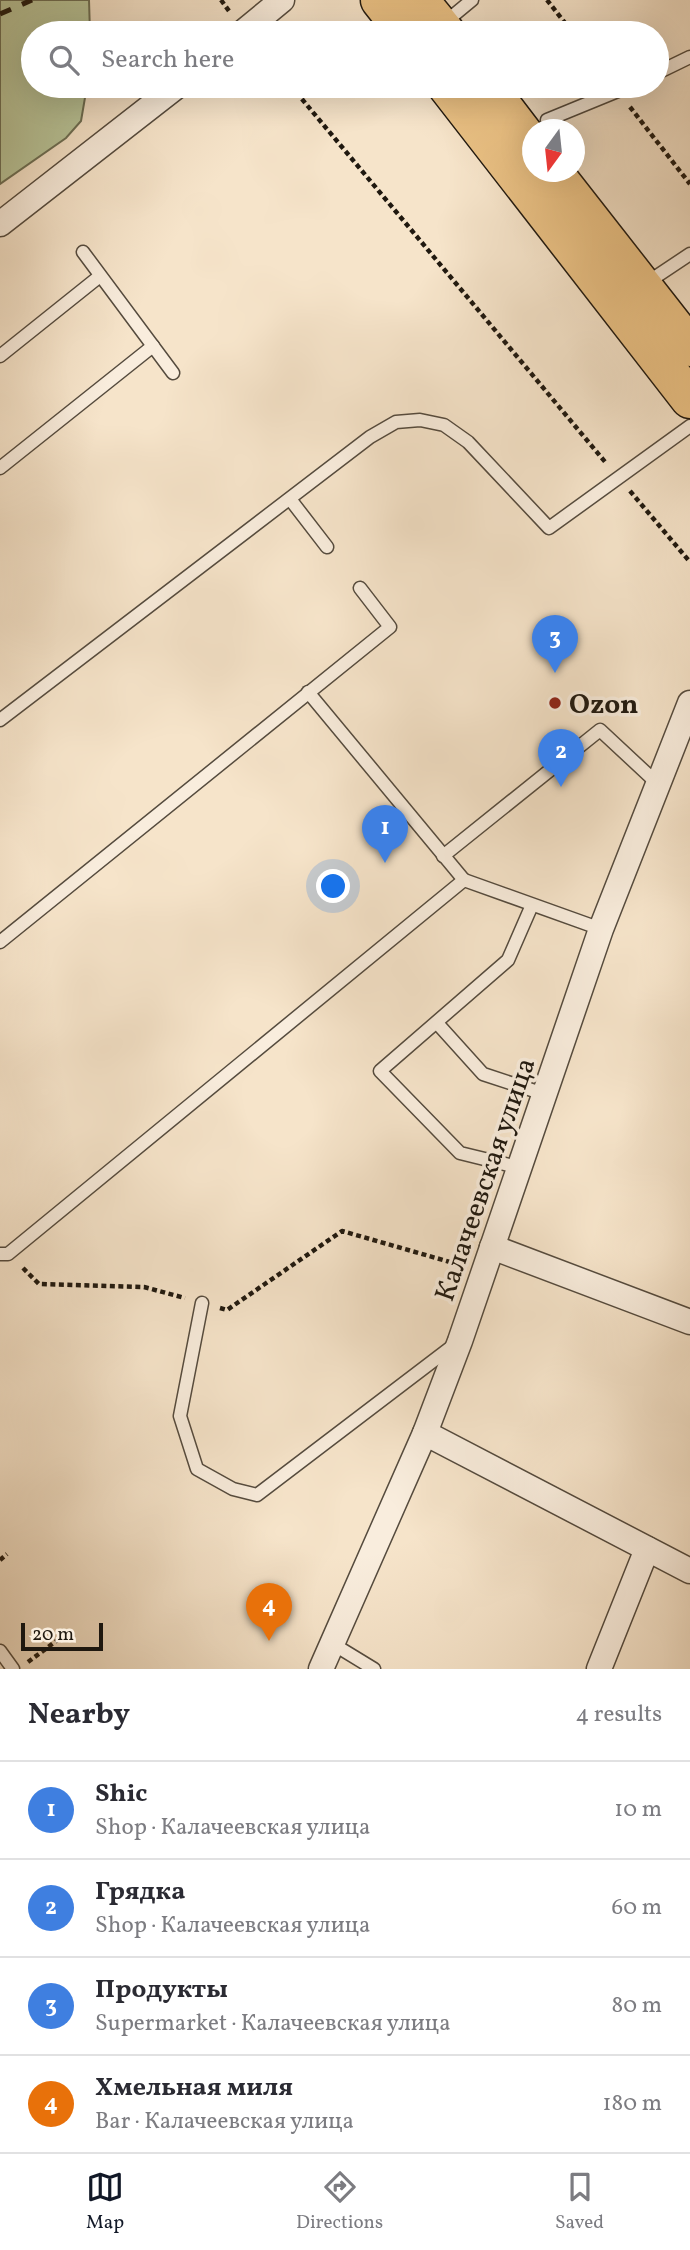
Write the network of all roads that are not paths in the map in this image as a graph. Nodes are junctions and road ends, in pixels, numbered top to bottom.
1 (282, 0) edge
2 (380, 0) edge
3 (472, 0) edge
4 (257, 21) edge
5 (424, 21) edge
6 (432, 21) edge
7 (690, 57) edge
8 (669, 67) edge
9 (162, 98) edge
10 (456, 98) edge
11 (500, 98) edge
12 (607, 98) edge
13 (524, 119) edge
14 (567, 119) edge
15 (561, 182) edge
16 (0, 224) edge
17 (83, 252) dead end
18 (690, 254) edge
19 (100, 276) junction
20 (642, 287) junction
21 (153, 346) junction
22 (690, 346) edge
23 (0, 356) edge
24 (173, 373) dead end
25 (690, 399) edge
26 (690, 426) edge
27 (0, 468) edge
28 (290, 499) junction
29 (327, 547) dead end
30 (360, 589) dead end
31 (308, 692) junction
32 (690, 703) edge
33 (0, 720) edge
34 (658, 784) junction
35 (443, 856) junction
36 (464, 880) junction
37 (532, 905) junction
38 (601, 929) junction
39 (0, 942) edge
40 (437, 1023) junction
41 (544, 1094) junction
42 (521, 1168) junction
43 (492, 1247) junction
44 (4, 1254) edge
45 (202, 1303) road end
46 (690, 1322) edge
47 (460, 1341) junction
48 (425, 1433) junction
49 (647, 1549) junction
50 (690, 1571) edge
51 (333, 1644) junction
52 (0, 1651) edge
53 (13, 1669) edge
54 (321, 1669) edge
55 (374, 1669) edge
56 (599, 1669) edge

1 - 4 street
2 - 5 main road
3 - 6 lane
7 - 8 lane
9 - 16 street
10 - 25 main road
11 - 13 main road
12 - 14 lane
15 - 20 main road
17 - 19 lane
18 - 20 lane
19 - 21 lane
19 - 23 lane
20 - 22 main road
21 - 24 lane
21 - 27 lane
26 - 28 lane
28 - 29 lane
28 - 33 lane
30 - 31 lane
31 - 35 lane
31 - 39 lane
32 - 34 street, Калачеевская улица
34 - 35 lane
34 - 38 street, Калачеевская улица
35 - 36 lane
36 - 37 lane
36 - 44 lane
37 - 38 lane
37 - 40 lane
38 - 41 street, Калачеевская улица
40 - 41 lane
40 - 42 lane
41 - 42 street, Калачеевская улица
42 - 43 street, Калачеевская улица
43 - 46 street
43 - 47 street, Калачеевская улица
45 - 47 lane
47 - 48 street, Калачеевская улица
48 - 49 street
48 - 51 street, Калачеевская улица
49 - 50 street
49 - 56 street
51 - 54 street, Калачеевская улица
51 - 55 lane
52 - 53 lane

